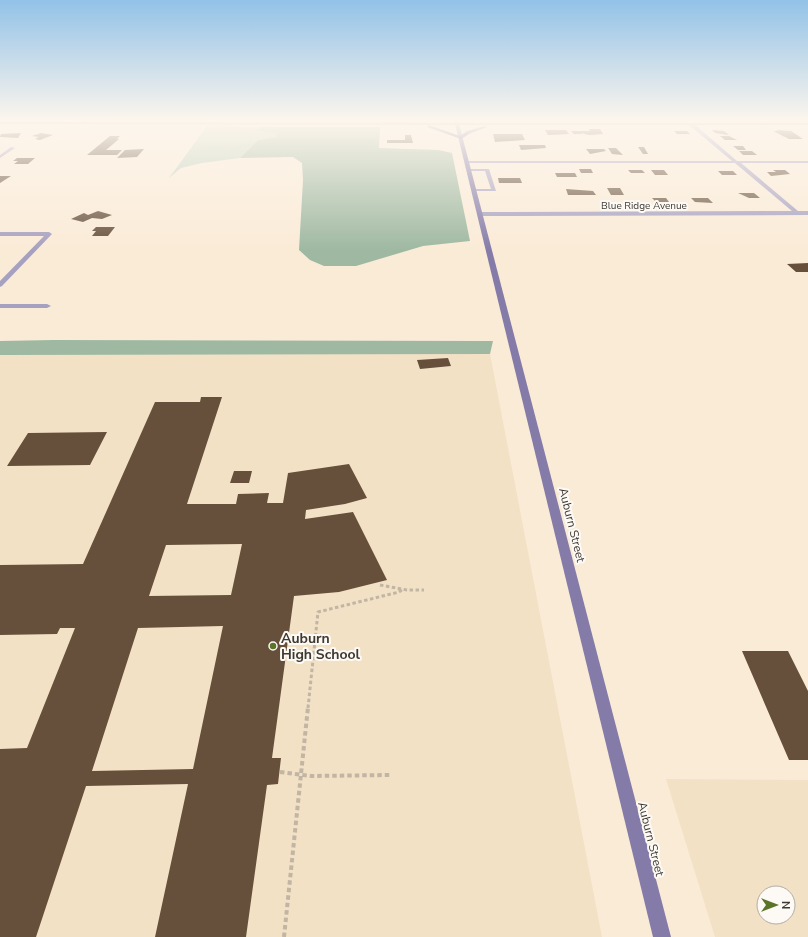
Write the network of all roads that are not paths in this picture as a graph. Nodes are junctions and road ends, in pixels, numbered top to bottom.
1 (620, 164) edge
2 (738, 164) edge
3 (468, 166) junction
4 (474, 190) junction
5 (797, 213) junction
6 (808, 213) edge
7 (480, 214) junction
8 (0, 234) edge
9 (0, 285) edge
10 (0, 306) edge
11 (47, 306) dead end
12 (662, 937) edge

1 - 3 street
2 - 5 street
3 - 4 main road, Auburn Street
3 - 4 lane
4 - 7 main road, Auburn Street
5 - 6 street, Blue Ridge Avenue
5 - 7 street, Blue Ridge Avenue
7 - 12 main road, Auburn Street
8 - 9 street
10 - 11 street

